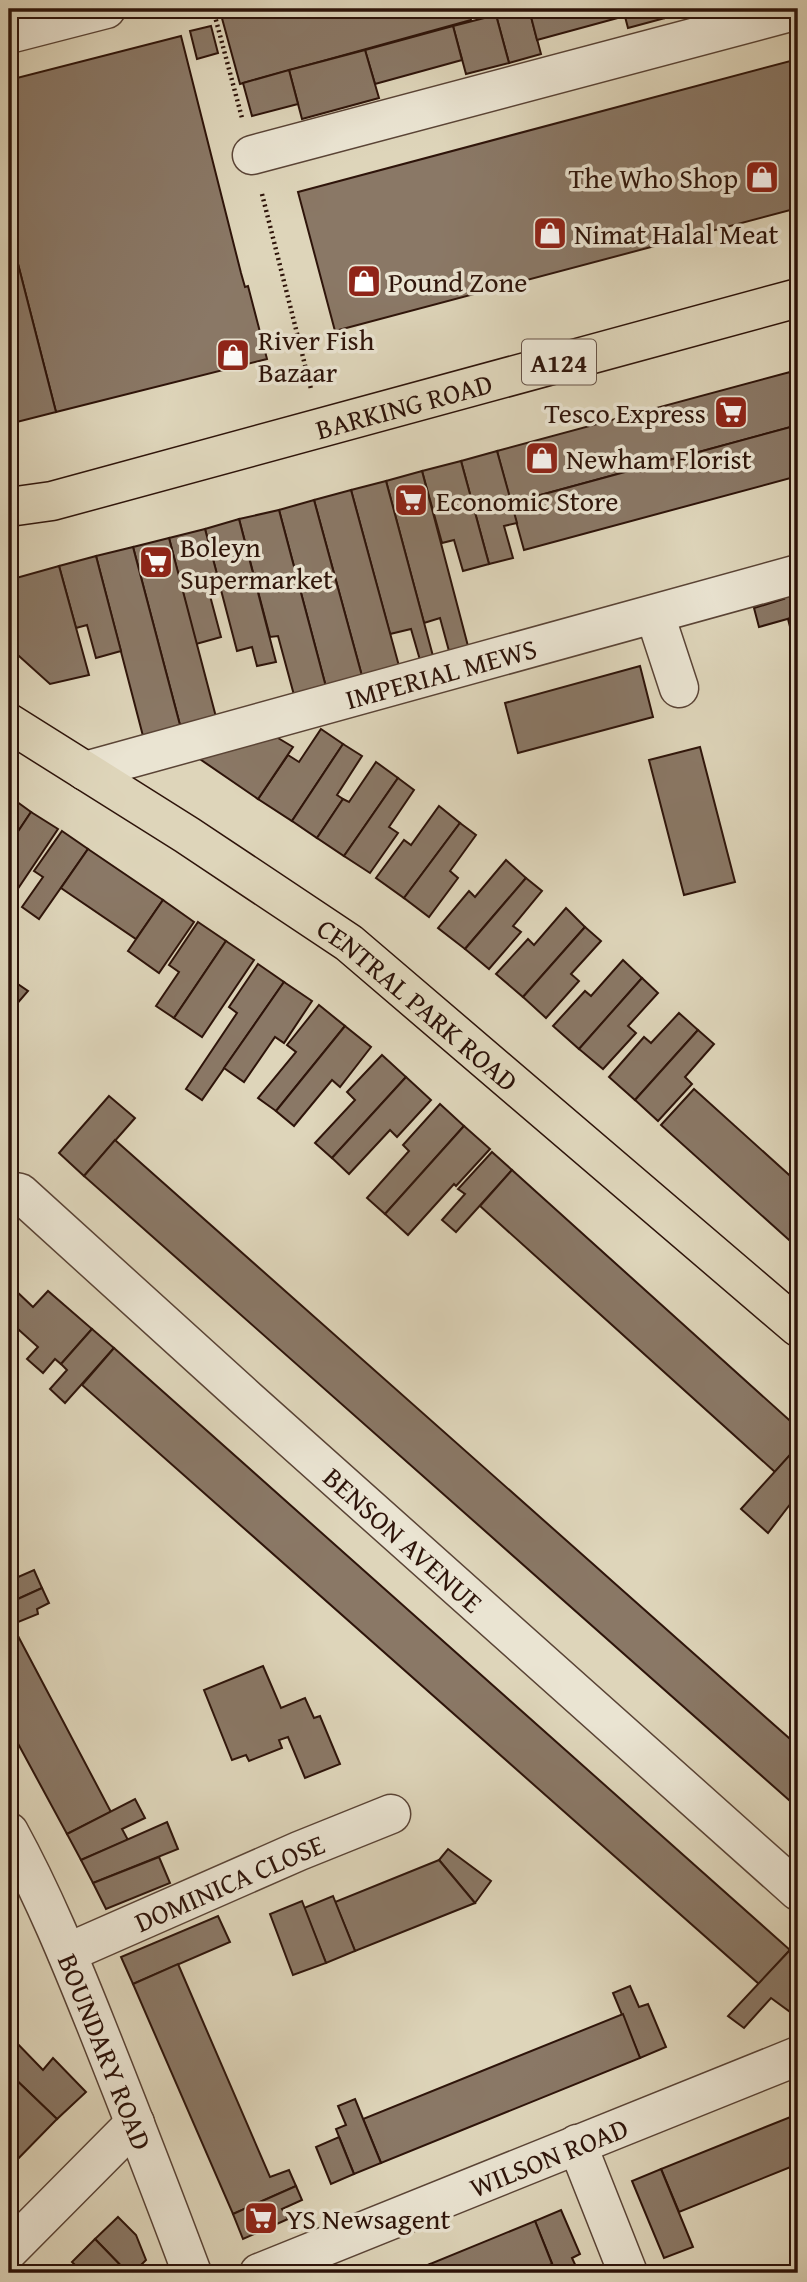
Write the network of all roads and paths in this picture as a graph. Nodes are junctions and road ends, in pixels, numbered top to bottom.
1 (106, 9) edge
2 (213, 9) edge
3 (798, 10) edge
4 (9, 34) edge
5 (252, 155) junction
6 (798, 298) edge
7 (321, 427) junction
8 (9, 507) edge
9 (798, 574) edge
10 (656, 615) junction
11 (679, 688) dead end
12 (9, 723) edge
13 (85, 771) junction
14 (9, 1191) edge
15 (798, 1327) edge
16 (391, 1814) dead end
17 (9, 1832) edge
18 (798, 1891) edge
19 (67, 1953) junction
20 (798, 2056) edge
21 (135, 2123) junction
22 (577, 2144) junction
23 (9, 2250) edge
24 (192, 2273) edge
25 (259, 2273) edge
26 (628, 2273) edge

1 - 4 street
2 - 5 path
3 - 5 street
5 - 7 path
6 - 7 main road, BARKING ROAD / A124
7 - 8 main road, BARKING ROAD / A124
9 - 10 street, IMPERIAL MEWS
10 - 11 street
10 - 13 street, IMPERIAL MEWS
12 - 13 main road, CENTRAL PARK ROAD
13 - 15 main road, CENTRAL PARK ROAD
14 - 18 street, BENSON AVENUE
16 - 19 street, DOMINICA CLOSE
17 - 19 street, BOUNDARY ROAD
19 - 21 street, BOUNDARY ROAD
20 - 22 street, WILSON ROAD
21 - 23 street
21 - 24 street, BOUNDARY ROAD
22 - 25 street, WILSON ROAD
22 - 26 street

